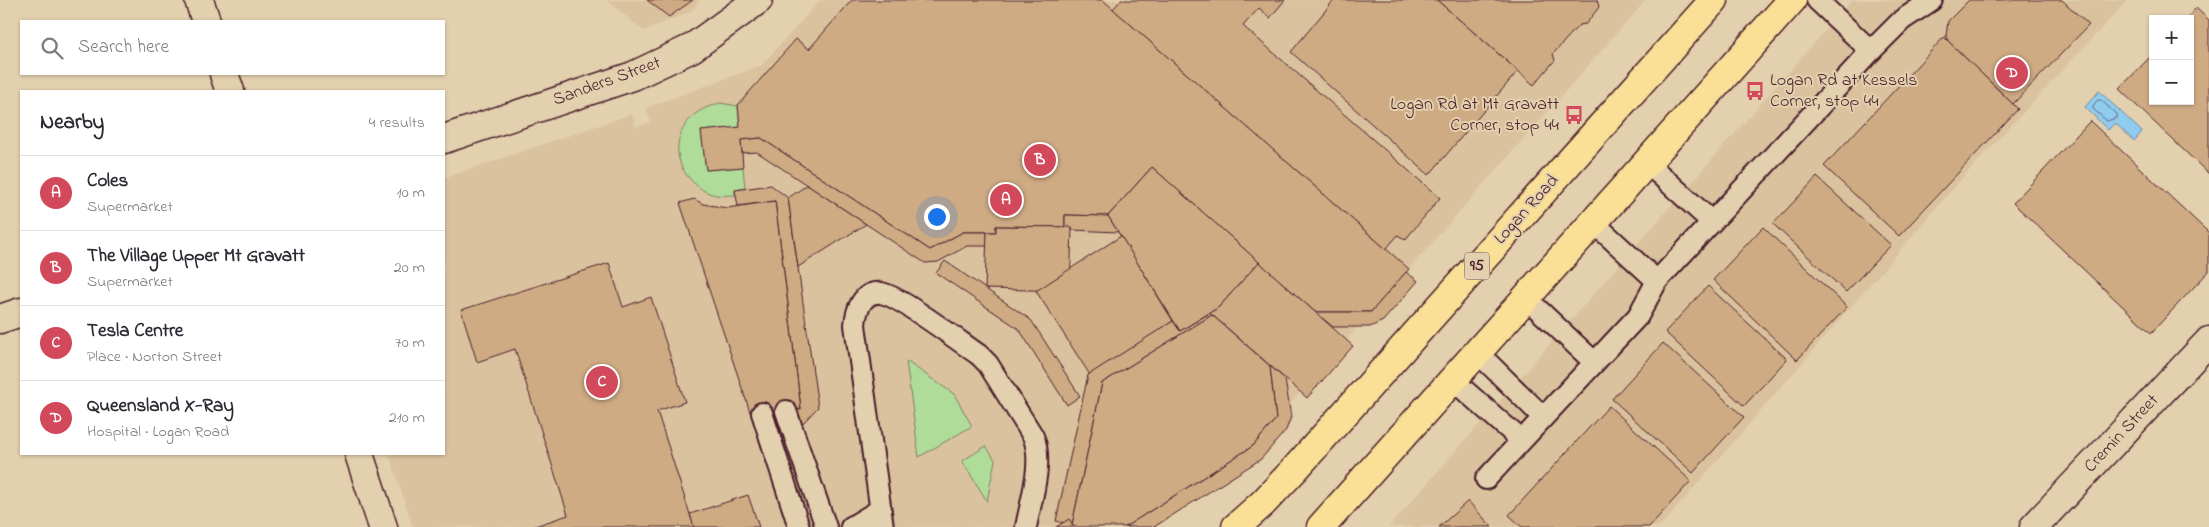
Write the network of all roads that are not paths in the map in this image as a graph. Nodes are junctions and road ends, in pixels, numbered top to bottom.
1 (199, 0) edge
2 (758, 0) edge
3 (1714, 0) edge
4 (1792, 0) edge
5 (1817, 0) edge
6 (1932, 0) edge
7 (206, 20) edge
8 (1871, 51) junction
9 (224, 75) edge
10 (230, 90) edge
11 (445, 139) edge
12 (1646, 162) junction
13 (1593, 222) junction
14 (1712, 222) junction
15 (1657, 281) junction
16 (1526, 298) junction
17 (20, 312) edge
18 (0, 319) edge
19 (2209, 341) edge
20 (1478, 353) junction
21 (1594, 362) junction
22 (1454, 380) junction
23 (786, 411) dead end
24 (762, 413) dead end
25 (1543, 417) junction
26 (1521, 440) junction
27 (359, 455) edge
28 (1486, 478) dead end
29 (882, 518) edge
30 (383, 527) edge
31 (799, 527) edge
32 (826, 527) edge
33 (851, 527) edge
34 (1026, 527) edge
35 (1236, 527) edge
36 (1321, 527) edge
37 (2034, 527) edge

1 - 7 street
2 - 11 street, Sanders Street
3 - 35 main road, Logan Road / 95
4 - 12 main road
5 - 8 lane
6 - 8 lane
8 - 14 lane
9 - 10 street
12 - 13 main road
12 - 14 lane
13 - 15 lane
13 - 16 main road
14 - 15 lane
15 - 21 lane
16 - 20 main road
16 - 21 lane
17 - 18 street
19 - 37 street, Cremin Street
20 - 22 main road
20 - 25 lane
21 - 25 lane
22 - 26 lane
22 - 36 main road
23 - 32 lane
24 - 31 lane
25 - 26 lane
26 - 28 lane
27 - 30 street
29 - 33 lane
29 - 34 lane

